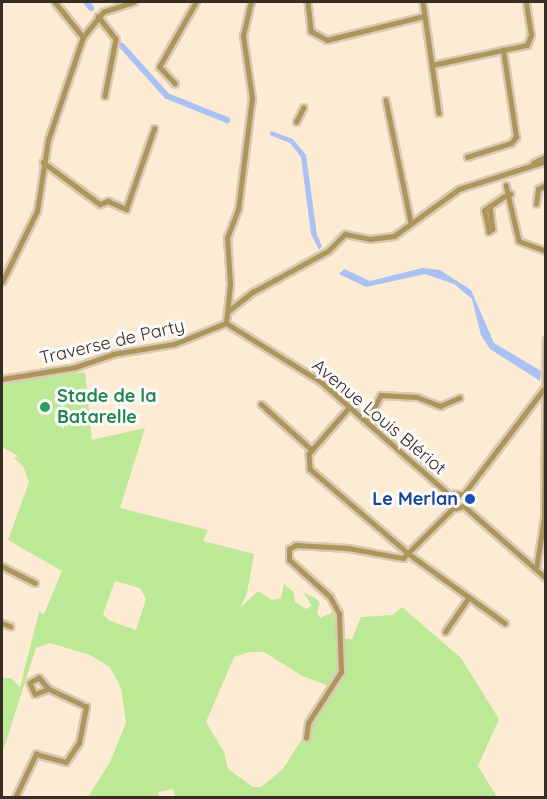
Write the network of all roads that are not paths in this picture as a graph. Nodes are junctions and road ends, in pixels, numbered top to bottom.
1 (55, 2) edge
2 (133, 2) edge
3 (196, 2) edge
4 (251, 2) edge
5 (308, 2) edge
6 (423, 2) edge
7 (526, 2) edge
8 (424, 16) junction
9 (96, 17) junction
10 (83, 37) junction
11 (503, 50) junction
12 (432, 65) junction
13 (174, 84) dead end
14 (105, 96) dead end
15 (386, 100) dead end
16 (303, 108) dead end
17 (440, 114) dead end
18 (296, 122) dead end
19 (154, 129) dead end
20 (467, 158) dead end
21 (546, 159) edge
22 (43, 162) junction
23 (506, 185) dead end
24 (546, 185) edge
25 (510, 194) junction
26 (537, 204) dead end
27 (490, 206) junction
28 (411, 223) junction
29 (546, 251) edge
30 (2, 282) edge
31 (227, 312) junction
32 (226, 323) junction
33 (546, 340) edge
34 (2, 379) edge
35 (543, 390) junction
36 (459, 398) dead end
37 (261, 404) dead end
38 (350, 407) junction
39 (367, 422) junction
40 (312, 450) junction
41 (463, 495) junction
42 (452, 497) junction
43 (454, 507) junction
44 (465, 508) junction
45 (409, 555) junction
46 (2, 567) edge
47 (536, 569) junction
48 (546, 578) edge
49 (34, 583) dead end
50 (469, 597) junction
51 (2, 623) edge
52 (505, 623) dead end
53 (10, 626) dead end
54 (445, 632) dead end
55 (48, 689) dead end
56 (306, 738) dead end
57 (15, 798) edge

1 - 10 street
2 - 9 street
3 - 13 street
4 - 31 street
5 - 8 street
6 - 8 street
7 - 11 street
8 - 12 street
9 - 10 street
9 - 14 street
10 - 22 street
11 - 12 street
11 - 20 street
12 - 17 street
15 - 28 street
16 - 18 street
19 - 22 street
21 - 28 street
22 - 30 street
23 - 25 street
24 - 26 street
25 - 27 street
25 - 29 street
27 - 27 street
28 - 31 street
31 - 32 street
32 - 34 street, Traverse de Party
32 - 38 street, Avenue Louis Blériot
33 - 35 street
35 - 41 street
35 - 47 street
36 - 39 street
37 - 40 street
38 - 39 street, Avenue Louis Blériot
38 - 40 street
39 - 42 street, Avenue Louis Blériot
40 - 45 street
41 - 42 street
41 - 44 street
42 - 43 street
43 - 44 street
43 - 45 street
44 - 47 street
45 - 50 street
45 - 56 street
46 - 49 street
47 - 48 street
50 - 52 street
50 - 54 street
51 - 53 street
55 - 57 street

